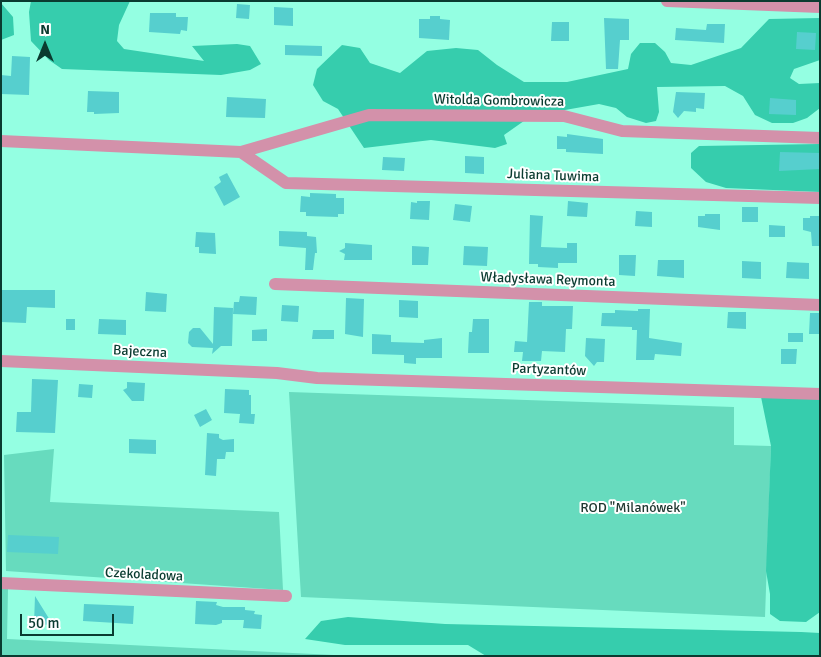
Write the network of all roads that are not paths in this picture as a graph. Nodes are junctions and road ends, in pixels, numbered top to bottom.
1 (667, 1) edge
2 (820, 7) edge
3 (820, 138) edge
4 (1, 141) edge
5 (241, 152) junction
6 (820, 198) edge
7 (275, 284) dead end
8 (820, 305) edge
9 (1, 361) edge
10 (278, 373) joint
11 (820, 394) edge
12 (1, 583) edge
13 (286, 596) dead end

1 - 2 street
3 - 5 street, Witolda Gombrowicza
4 - 5 street
5 - 6 street, Juliana Tuwima
7 - 8 street, Władysława Reymonta
9 - 10 street, Bajeczna
10 - 11 street, Partyzantów
12 - 13 street, Czekoladowa

